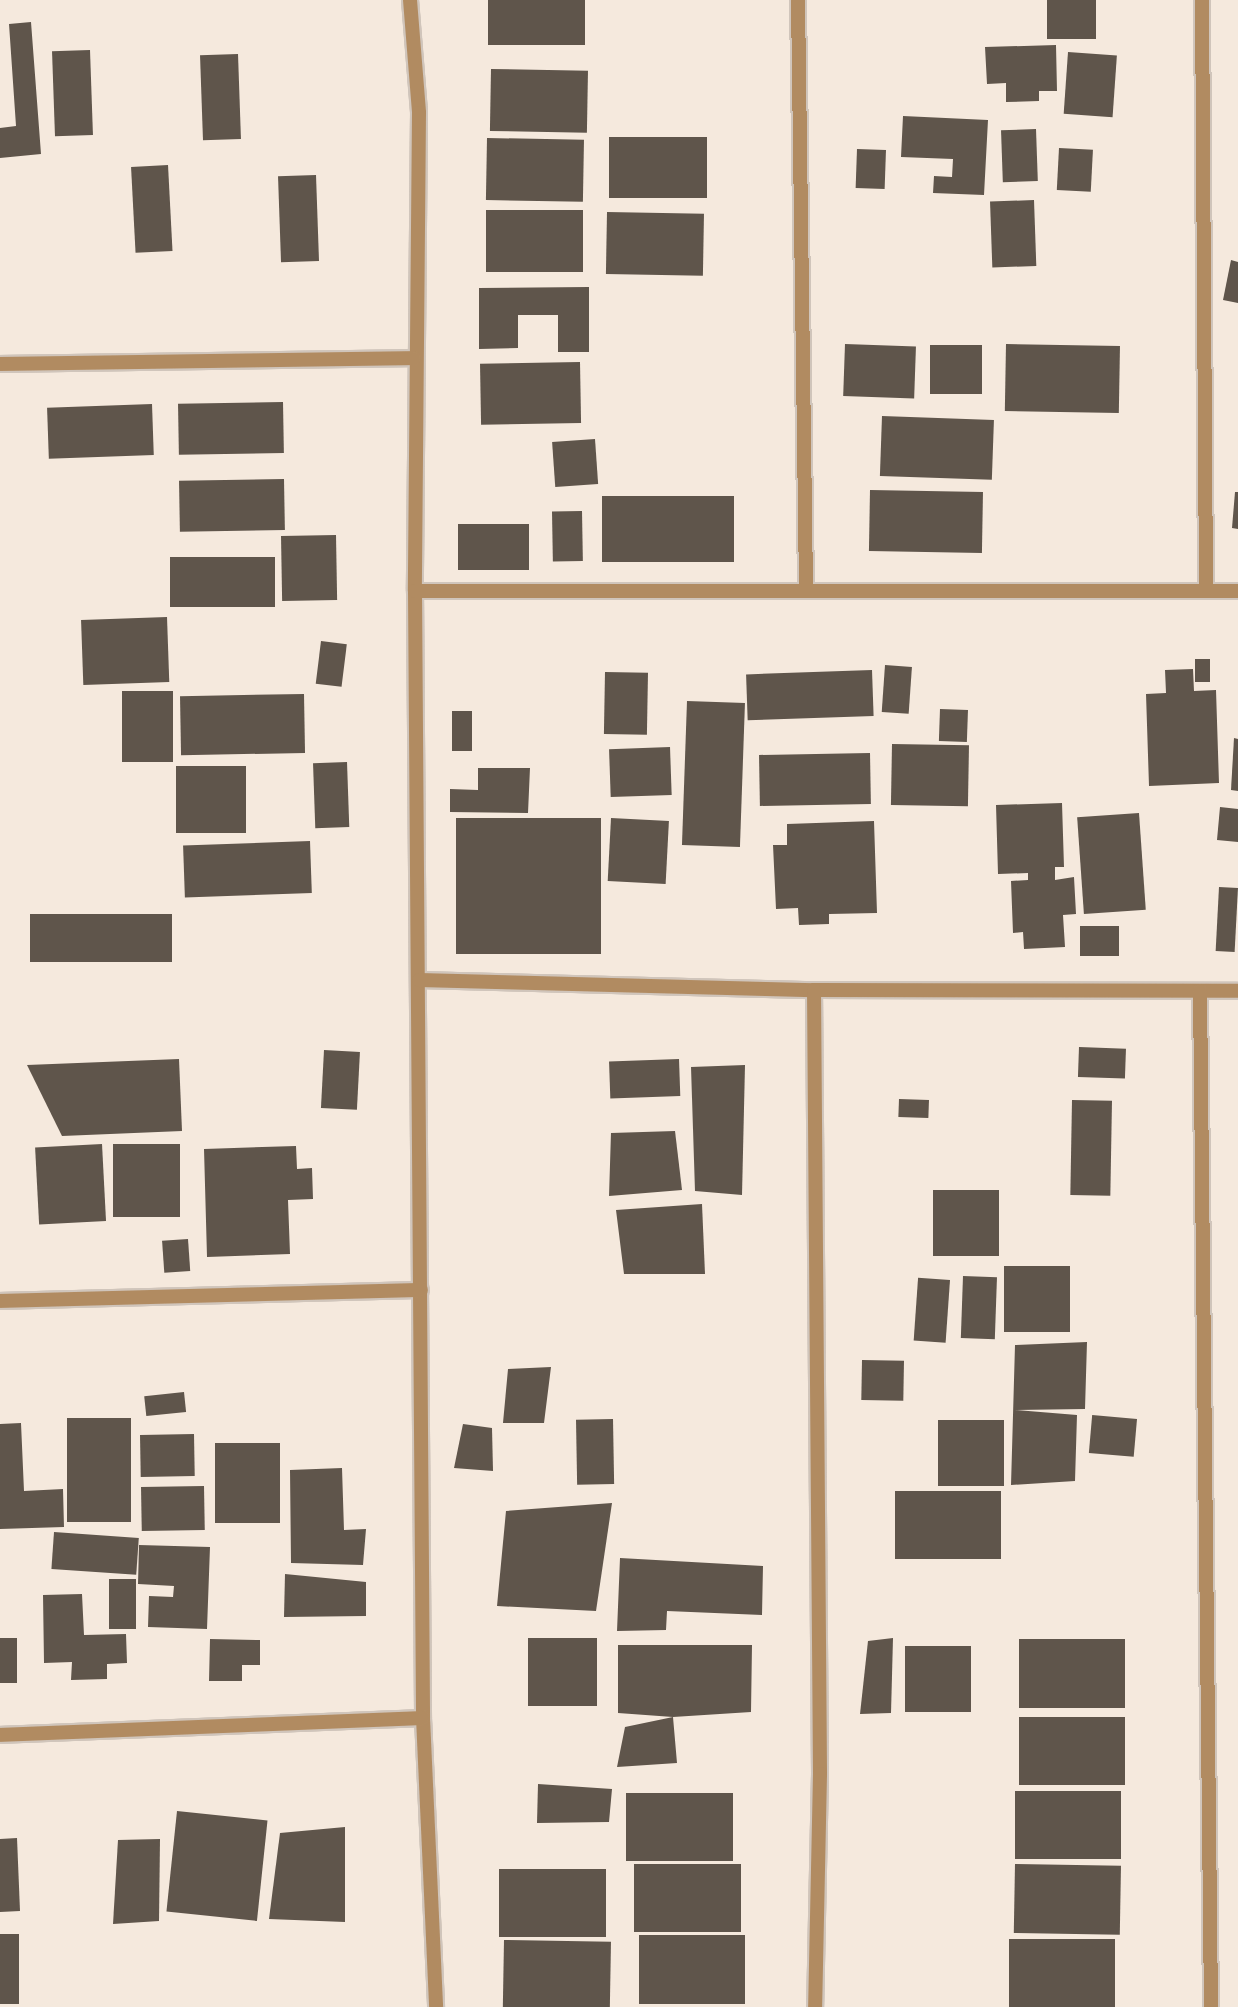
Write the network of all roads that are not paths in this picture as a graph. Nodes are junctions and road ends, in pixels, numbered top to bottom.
1 (410, 0) edge
2 (799, 0) edge
3 (1202, 0) edge
4 (414, 358) junction
5 (0, 364) edge
6 (1206, 590) junction
7 (415, 591) junction
8 (806, 591) junction
9 (1238, 591) edge
10 (419, 980) junction
11 (814, 990) junction
12 (1200, 991) junction
13 (1238, 991) edge
14 (421, 1290) junction
15 (0, 1301) edge
16 (423, 1718) junction
17 (0, 1735) edge
18 (436, 2007) edge
19 (815, 2007) edge
20 (1211, 2007) edge

1 - 4 street
2 - 8 street
3 - 6 street
4 - 5 street
4 - 7 street
6 - 8 street
6 - 9 street
7 - 8 street
7 - 10 street
10 - 11 street
10 - 14 street
11 - 12 street
11 - 19 street
12 - 13 street
12 - 20 street
14 - 15 street
14 - 16 street
16 - 17 street
16 - 18 street

